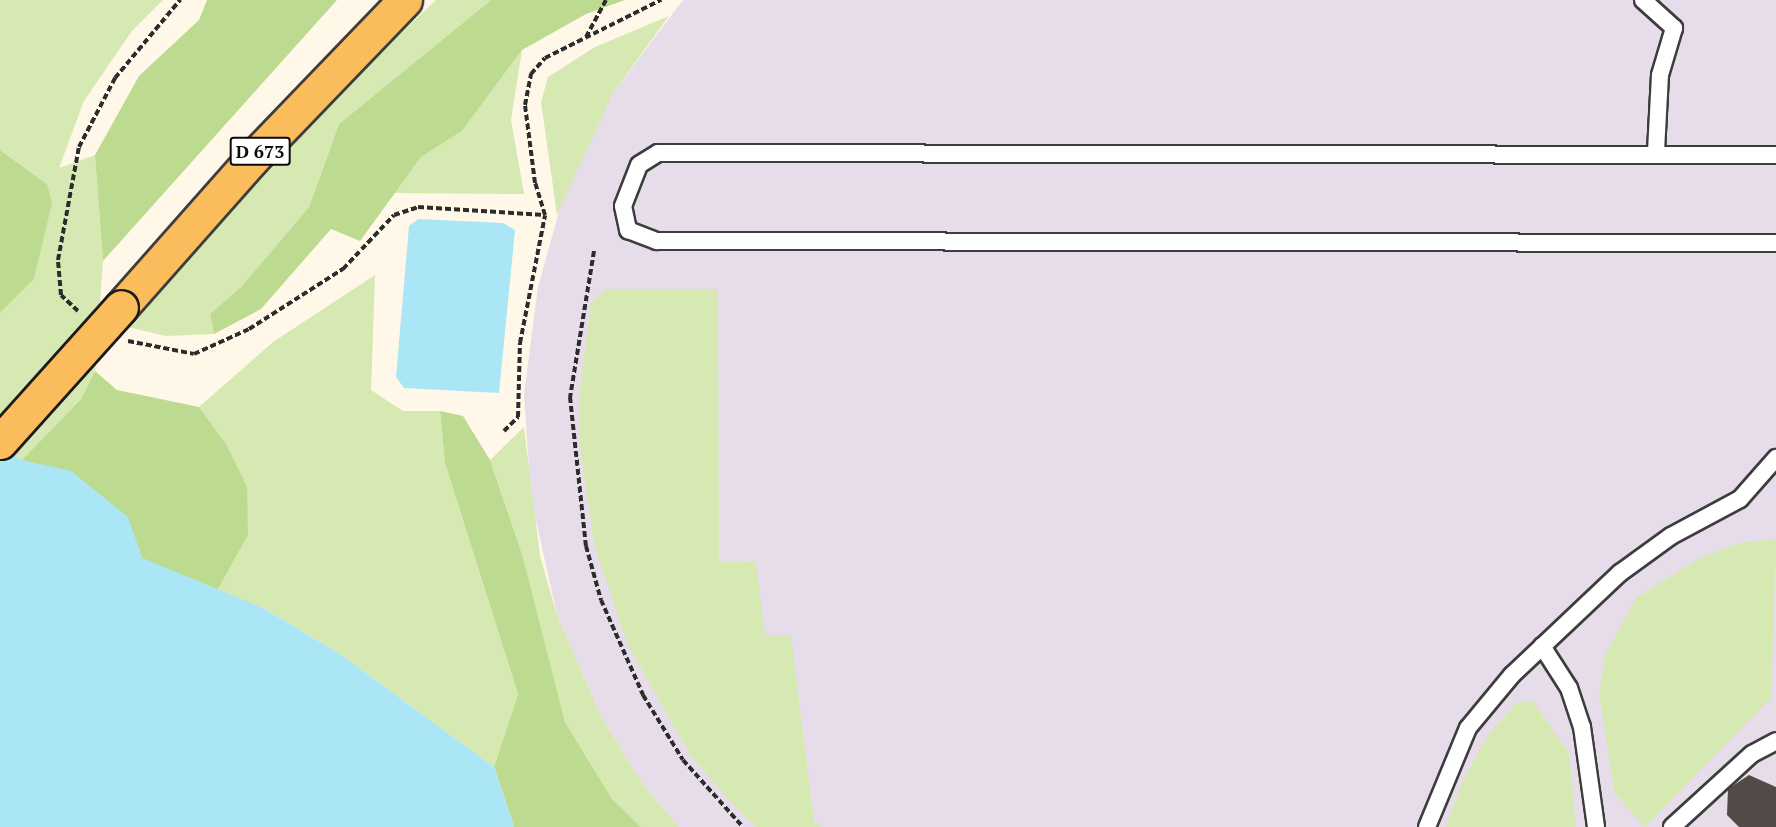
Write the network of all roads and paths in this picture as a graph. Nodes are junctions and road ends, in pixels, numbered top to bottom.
1 (180, 0) edge
2 (405, 0) edge
3 (606, 0) edge
4 (661, 0) edge
5 (1642, 0) edge
6 (586, 38) junction
7 (1656, 152) junction
8 (1776, 154) edge
9 (545, 214) junction
10 (1776, 243) edge
11 (594, 251) dead end
12 (73, 308) dead end
13 (134, 345) dead end
14 (504, 431) dead end
15 (0, 442) edge
16 (1776, 458) edge
17 (1542, 646) junction
18 (1776, 741) edge
19 (742, 827) edge
20 (1427, 827) edge
21 (1596, 827) edge
22 (1672, 827) edge

1 - 12 path
2 - 15 main road, D 673, bridge
3 - 6 path
4 - 6 path
5 - 7 lane
6 - 9 path
7 - 8 lane
7 - 10 lane
9 - 13 path
9 - 14 path
11 - 19 path
16 - 17 lane
17 - 20 lane
17 - 21 lane
18 - 22 lane

